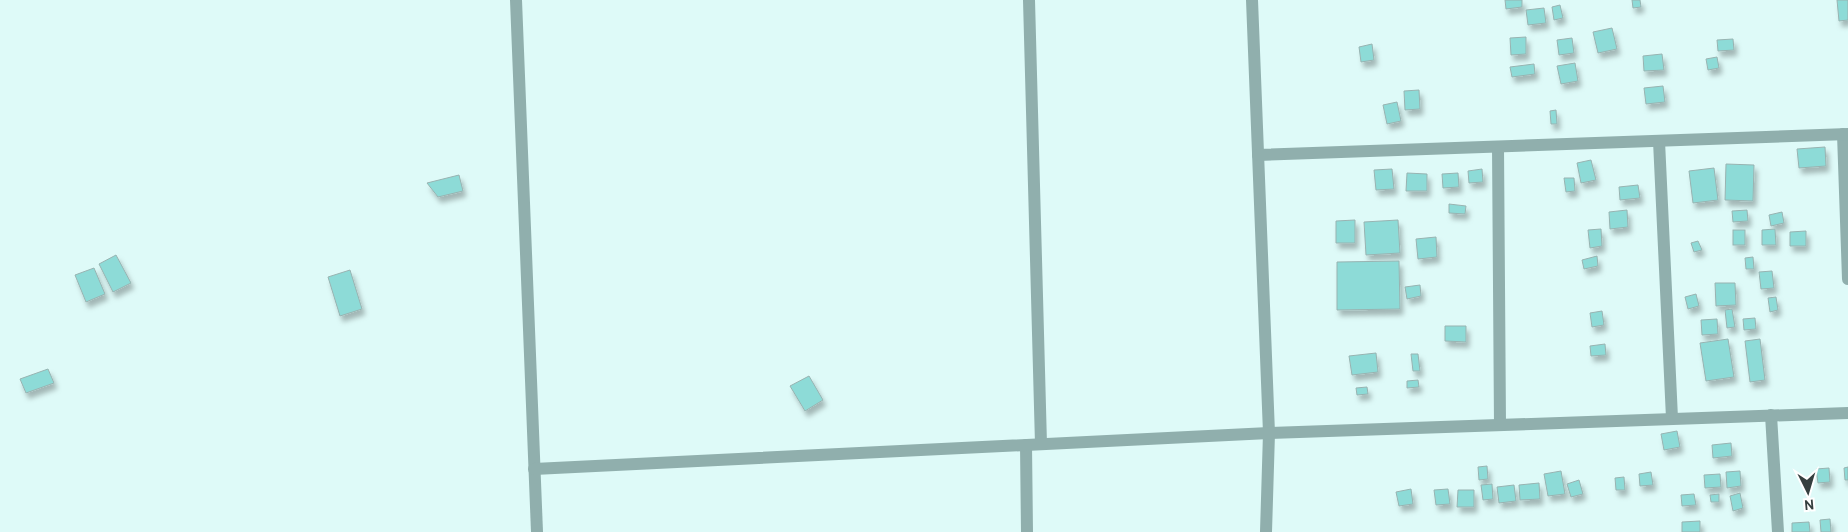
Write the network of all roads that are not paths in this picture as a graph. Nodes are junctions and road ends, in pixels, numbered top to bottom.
1 (516, 0) edge
2 (1029, 0) edge
3 (1252, 0) edge
4 (1846, 134) edge
5 (1659, 140) junction
6 (1498, 147) junction
7 (1258, 155) junction
8 (1848, 279) edge
9 (1848, 413) edge
10 (1771, 415) junction
11 (1672, 418) junction
12 (1500, 424) junction
13 (1270, 433) junction
14 (1041, 444) junction
15 (1026, 445) junction
16 (534, 470) junction
17 (536, 532) edge
18 (1027, 532) edge
19 (1266, 532) edge
20 (1778, 532) edge

1 - 16 street
2 - 14 street
3 - 7 street
4 - 5 street
4 - 8 street
5 - 6 street
5 - 11 street
6 - 7 street
6 - 12 street
7 - 13 street
9 - 10 street
10 - 11 street
10 - 20 street
11 - 12 street
12 - 13 street
13 - 14 street
13 - 19 street
14 - 15 street
15 - 16 street
15 - 18 street
16 - 17 street

